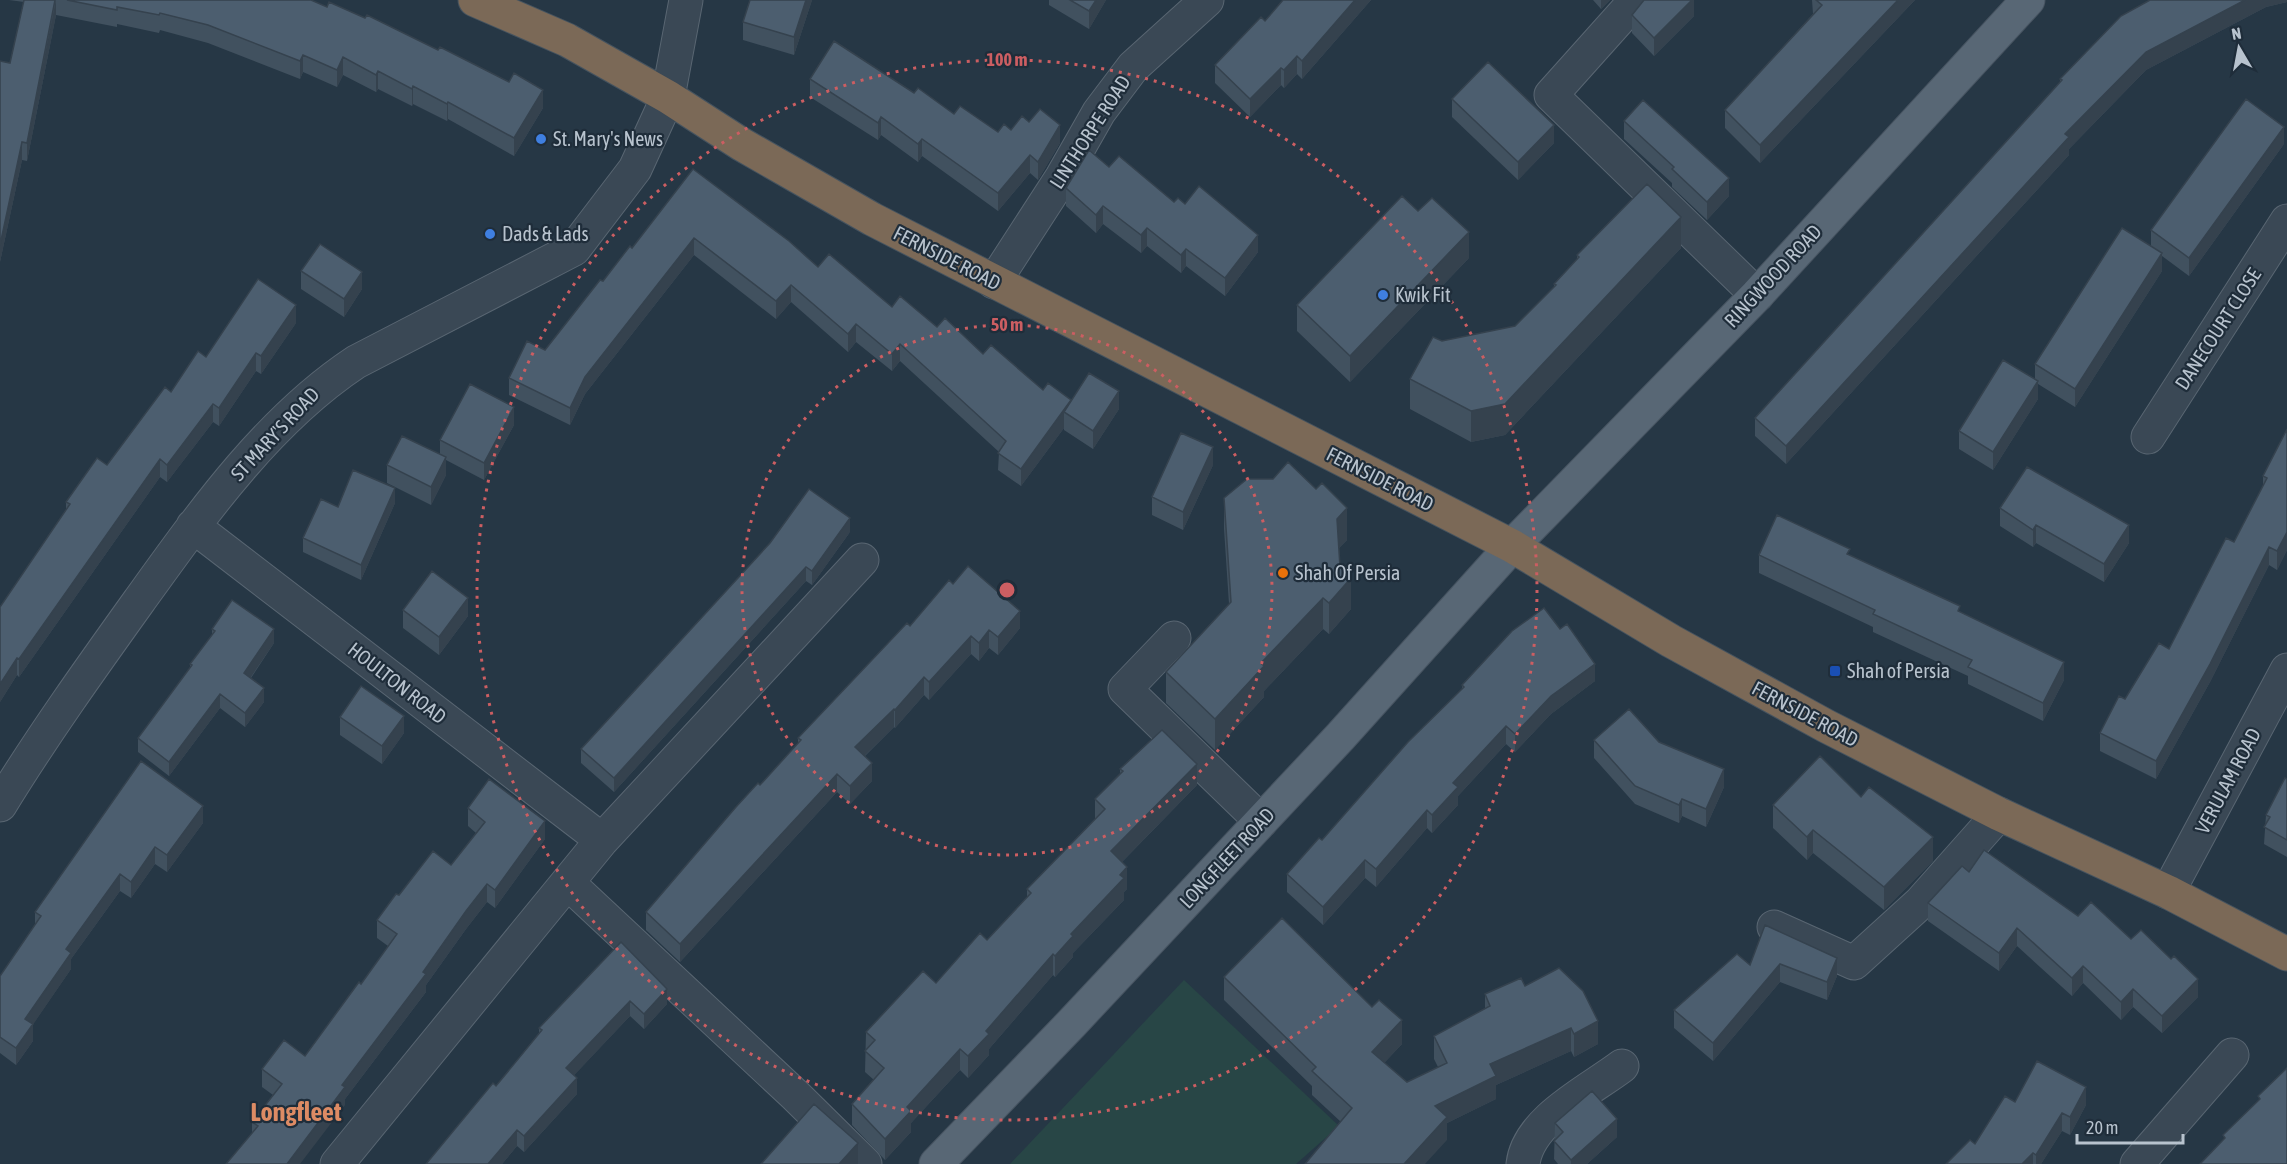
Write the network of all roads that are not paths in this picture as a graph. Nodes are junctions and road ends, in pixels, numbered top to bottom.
1 (475, 0) edge
2 (686, 0) edge
3 (1207, 0) edge
4 (1636, 0) edge
5 (2028, 0) edge
6 (668, 97) junction
7 (2287, 221) edge
8 (994, 282) junction
9 (1757, 295) junction
10 (2148, 437) dead end
11 (193, 526) junction
12 (1512, 546) junction
13 (862, 561) dead end
14 (1174, 638) dead end
15 (2287, 670) edge
16 (0, 805) edge
17 (1999, 814) junction
18 (1261, 821) junction
19 (602, 840) junction
20 (568, 884) junction
21 (2168, 892) junction
22 (1774, 927) edge
23 (2287, 954) edge
24 (2232, 1055) dead end
25 (1622, 1066) dead end
26 (336, 1164) edge
27 (865, 1164) edge
28 (936, 1164) edge
29 (1523, 1164) edge
30 (2137, 1164) edge

1 - 6 highway, FERNSIDE ROAD
2 - 6 street, ST MARY'S ROAD
3 - 8 street, LINTHORPE ROAD
4 - 9 street
5 - 9 main road, RINGWOOD ROAD
6 - 8 highway, FERNSIDE ROAD
6 - 11 street, ST MARY'S ROAD
7 - 10 street, DANECOURT CLOSE
8 - 12 highway, FERNSIDE ROAD
9 - 12 main road, RINGWOOD ROAD
11 - 16 street, ST MARY'S ROAD
11 - 19 street, HOULTON ROAD
12 - 17 highway, FERNSIDE ROAD
12 - 18 main road, LONGFLEET ROAD
13 - 19 street
14 - 18 street
15 - 21 street, VERULAM ROAD
17 - 21 highway, FERNSIDE ROAD
17 - 22 street
18 - 28 main road, LONGFLEET ROAD
19 - 20 street
20 - 26 street
20 - 27 street
21 - 23 highway, FERNSIDE ROAD
24 - 30 street
25 - 29 street

